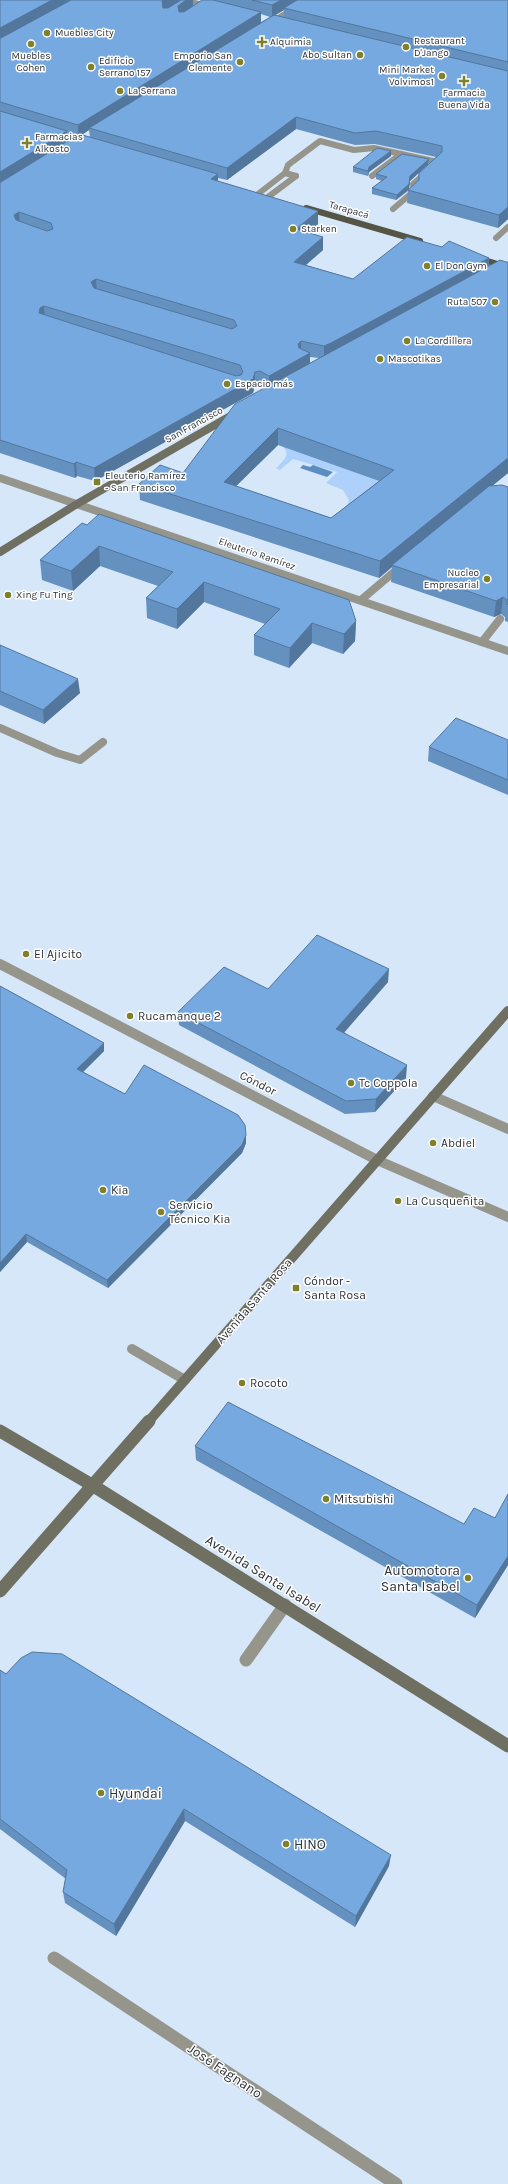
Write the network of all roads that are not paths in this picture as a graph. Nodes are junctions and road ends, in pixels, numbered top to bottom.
1 (308, 0) edge
2 (182, 3) edge
3 (205, 6) junction
4 (219, 9) edge
5 (197, 10) edge
6 (279, 24) edge
7 (401, 154) junction
8 (285, 173) junction
9 (372, 176) dead end
10 (256, 193) joint
11 (268, 197) junction
12 (276, 200) edge
13 (299, 206) edge
14 (393, 209) dead end
15 (508, 227) edge
16 (496, 238) dead end
17 (429, 244) edge
18 (468, 255) edge
19 (507, 266) edge
20 (492, 274) edge
21 (243, 409) edge
22 (0, 478) edge
23 (77, 504) junction
24 (0, 552) edge
25 (410, 559) edge
26 (361, 600) junction
27 (500, 619) edge
28 (482, 642) junction
29 (508, 651) edge
30 (0, 728) edge
31 (103, 742) dead end
32 (0, 964) edge
33 (508, 1011) edge
34 (433, 1096) junction
35 (508, 1129) edge
36 (377, 1160) junction
37 (508, 1217) edge
38 (132, 1349) dead end
39 (185, 1380) junction
40 (0, 1431) edge
41 (92, 1485) junction
42 (0, 1591) edge
43 (285, 1605) junction
44 (246, 1660) dead end
45 (508, 1746) edge
46 (54, 1958) dead end
47 (396, 2184) edge

1 - 6 street
2 - 3 street
3 - 4 street
3 - 5 street
7 - 8 street
7 - 9 street
7 - 14 street
8 - 10 street
8 - 11 street
10 - 11 main road
11 - 12 main road
13 - 17 main road, Tarapacá
15 - 16 street
18 - 19 main road
19 - 20 main road
21 - 23 main road, San Francisco
22 - 23 street, Eleuterio Ramírez
23 - 24 main road, San Francisco
23 - 26 street, Eleuterio Ramírez
25 - 26 street
26 - 28 street, Eleuterio Ramírez
27 - 28 street
28 - 29 street, Eleuterio Ramírez
30 - 31 street
32 - 36 street, Cóndor
33 - 34 main road, Avenida Santa Rosa
34 - 35 street
34 - 36 main road, Avenida Santa Rosa
36 - 37 street, Cóndor
36 - 39 main road, Avenida Santa Rosa
38 - 39 street
39 - 41 main road, Avenida Santa Rosa
40 - 41 main road, Avenida Santa Isabel
41 - 42 main road, Avenida Santa Rosa
41 - 43 main road, Avenida Santa Isabel
43 - 44 street
43 - 45 main road, Avenida Santa Isabel
46 - 47 street, José Fagnano

